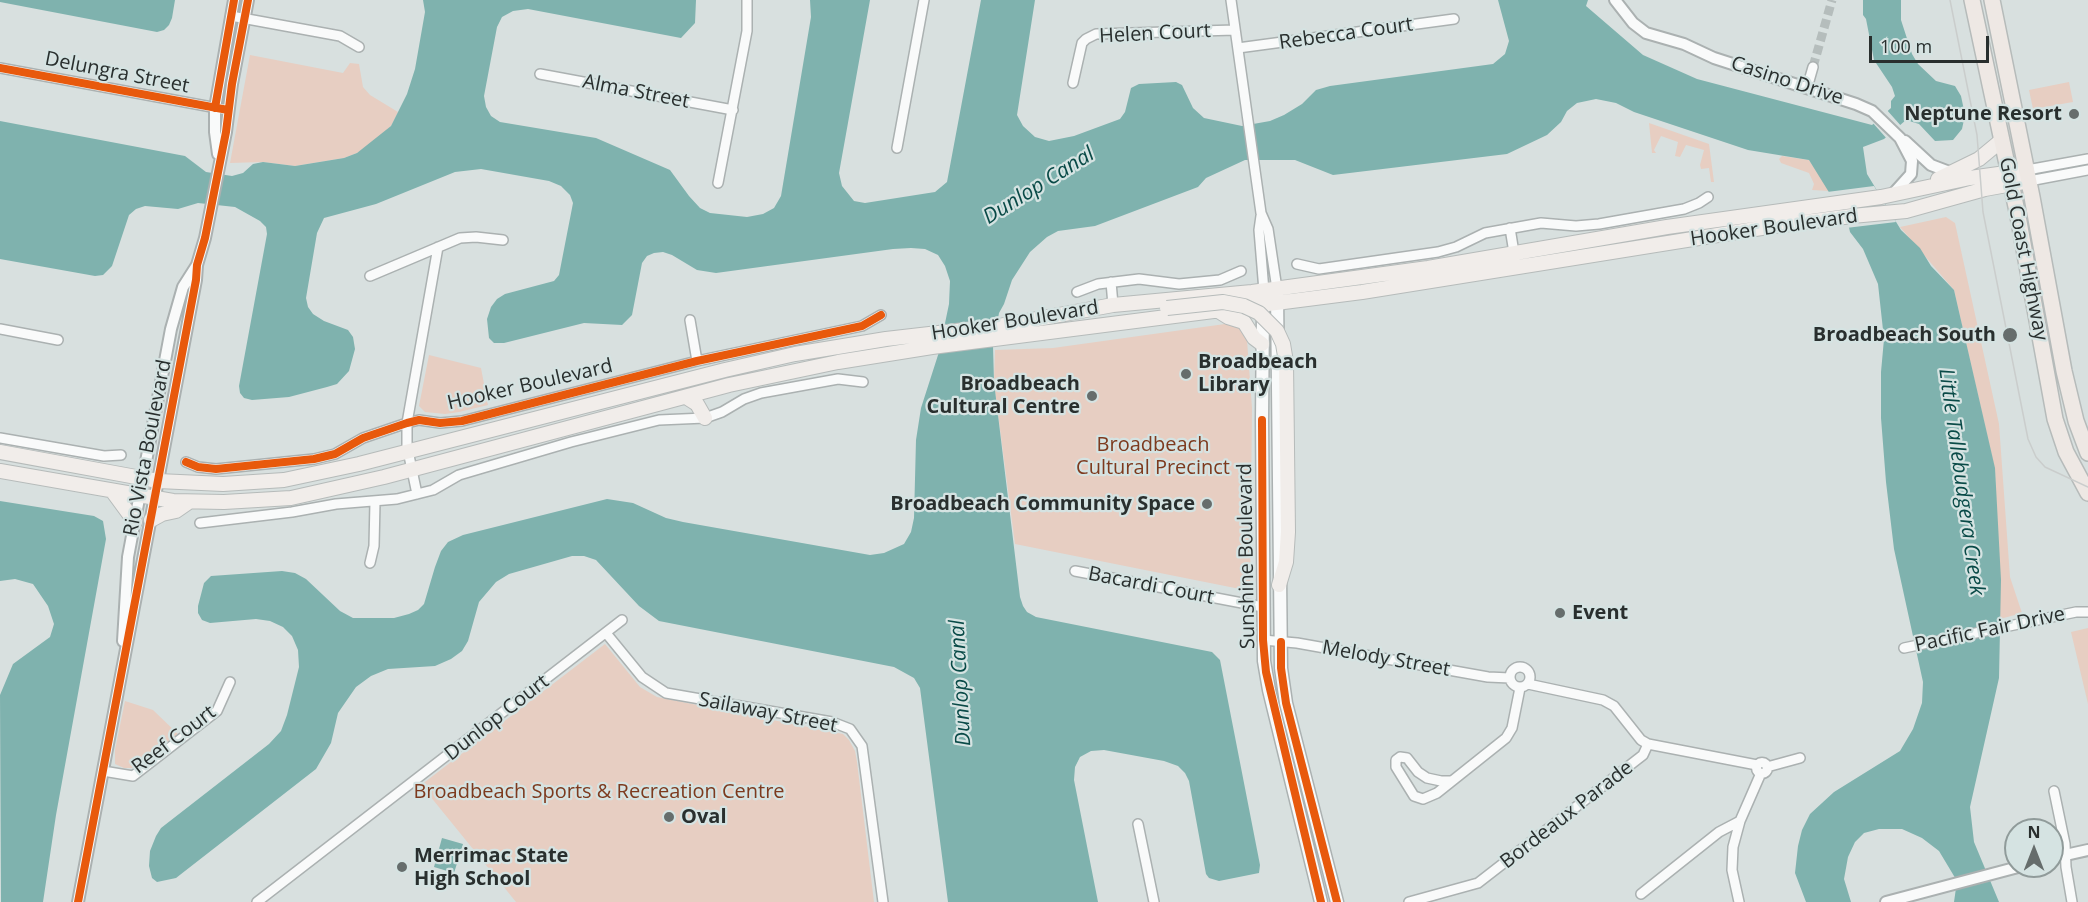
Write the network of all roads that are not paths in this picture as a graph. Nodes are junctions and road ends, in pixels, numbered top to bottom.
1 (234, 0) edge
2 (248, 0) edge
3 (747, 0) edge
4 (924, 0) edge
5 (1231, 0) edge
6 (1615, 0) edge
7 (1972, 0) edge
8 (1992, 0) edge
9 (231, 16) junction
10 (244, 18) junction
11 (1454, 19) dead end
12 (1235, 30) junction
13 (359, 47) dead end
14 (1238, 48) junction
15 (0, 68) edge
16 (1813, 68) tunnel mouth
17 (540, 74) dead end
18 (1073, 83) dead end
19 (1807, 88) junction
20 (214, 108) junction
21 (228, 110) junction
22 (733, 110) junction
23 (1899, 137) junction
24 (2002, 140) junction
25 (897, 148) dead end
26 (2088, 159) edge
27 (219, 161) junction
28 (2088, 170) edge
29 (1952, 173) junction
30 (2028, 176) junction
31 (2010, 178) junction
32 (718, 183) dead end
33 (1919, 188) junction
34 (1887, 195) junction
35 (1708, 197) dead end
36 (1510, 228) junction
37 (503, 240) dead end
38 (438, 247) junction
39 (1515, 254) junction
40 (1297, 264) dead end
41 (197, 265) junction
42 (1517, 268) junction
43 (1241, 271) dead end
44 (370, 276) dead end
45 (1111, 282) junction
46 (1077, 292) dead end
47 (1273, 294) junction
48 (1113, 305) junction
49 (1263, 305) junction
50 (1219, 311) junction
51 (1071, 313) junction
52 (881, 315) dead end
53 (690, 320) dead end
54 (0, 329) edge
55 (1000, 332) junction
56 (58, 340) dead end
57 (935, 340) junction
58 (1262, 344) junction
59 (697, 361) junction
60 (863, 381) dead end
61 (709, 391) junction
62 (687, 396) junction
63 (705, 417) junction
64 (406, 423) junction
65 (0, 438) edge
66 (2087, 450) edge
67 (0, 452) edge
68 (408, 452) junction
69 (121, 455) dead end
70 (186, 462) dead end
71 (412, 470) junction
72 (0, 471) edge
73 (142, 478) junction
74 (158, 481) junction
75 (113, 492) junction
76 (2088, 493) edge
77 (417, 494) junction
78 (139, 496) junction
79 (155, 498) junction
80 (189, 502) junction
81 (375, 502) junction
82 (151, 520) junction
83 (135, 522) junction
84 (200, 523) dead end
85 (370, 563) dead end
86 (1075, 571) dead end
87 (1279, 585) junction
88 (2088, 605) edge
89 (1263, 607) junction
90 (2076, 612) junction
91 (2088, 612) edge
92 (622, 620) dead end
93 (606, 633) junction
94 (1263, 640) junction
95 (1281, 642) junction
96 (1908, 647) dead end
97 (122, 669) junction
98 (1510, 678) junction
99 (230, 682) dead end
100 (1524, 686) junction
101 (1648, 744) junction
102 (1800, 758) dead end
103 (1762, 768) junction
104 (103, 771) junction
105 (1450, 781) junction
106 (2054, 791) dead end
107 (1740, 820) junction
108 (1138, 824) dead end
109 (2088, 850) edge
110 (2065, 855) junction
111 (2004, 871) edge
112 (1641, 894) dead end
113 (1442, 898) edge
114 (1902, 900) edge
115 (78, 902) edge
116 (257, 902) edge
117 (883, 902) edge
118 (1154, 902) edge
119 (1322, 902) edge
120 (1336, 902) edge
121 (1409, 902) edge
122 (1739, 902) edge
123 (1886, 902) edge
124 (2072, 902) edge

1 - 9 street, Rio Vista Boulevard
2 - 10 street, Rio Vista Boulevard
3 - 22 street
4 - 25 street
5 - 12 street, Sunshine Boulevard
6 - 19 street, Casino Drive
7 - 24 highway, Gold Coast Highway
8 - 30 highway, Gold Coast Highway
9 - 10 street
9 - 20 street, Rio Vista Boulevard
10 - 13 street
10 - 21 street, Rio Vista Boulevard
11 - 14 street, Rebecca Court
12 - 14 street, Sunshine Boulevard
12 - 18 street, Helen Court
14 - 47 street, Sunshine Boulevard
15 - 20 street, Delungra Street
16 - 19 street
17 - 22 street, Alma Street
19 - 23 street, Casino Drive
20 - 21 street, Delungra Street
20 - 27 street, Rio Vista Boulevard
21 - 27 street, Rio Vista Boulevard
22 - 32 street
23 - 29 street
23 - 34 street, Casino Drive
24 - 29 main road
24 - 31 highway, Gold Coast Highway
26 - 30 street
27 - 41 street, Rio Vista Boulevard
28 - 30 street
29 - 33 main road
30 - 31 main road, Hooker Boulevard
30 - 66 highway, Gold Coast Highway
31 - 33 main road, Hooker Boulevard
31 - 42 main road, Hooker Boulevard
31 - 76 highway, Gold Coast Highway
33 - 34 main road, Hooker Boulevard
34 - 39 main road, Hooker Boulevard
35 - 36 street, Hooker Boulevard
36 - 39 street
36 - 40 street, Hooker Boulevard
37 - 38 street
38 - 44 street
38 - 64 street
39 - 42 street
39 - 47 main road, Hooker Boulevard
41 - 73 street, Rio Vista Boulevard
41 - 74 street, Rio Vista Boulevard
42 - 47 main road, Hooker Boulevard
43 - 45 street, Hooker Boulevard
45 - 46 street, Hooker Boulevard
45 - 48 street, Hooker Boulevard
47 - 48 main road, Hooker Boulevard
47 - 49 main road, Hooker Boulevard
47 - 87 main road, Sunshine Boulevard
48 - 51 main road, Hooker Boulevard
49 - 50 main road, Hooker Boulevard
49 - 58 main road, Sunshine Boulevard
50 - 55 main road, Hooker Boulevard
50 - 58 main road
51 - 55 main road, Hooker Boulevard
51 - 87 main road, bridge
52 - 59 street, Hooker Boulevard
53 - 59 street
54 - 56 street
55 - 57 main road, Hooker Boulevard
57 - 61 main road, Hooker Boulevard
57 - 68 main road, Hooker Boulevard
58 - 89 main road, Sunshine Boulevard
59 - 64 street, Hooker Boulevard
60 - 63 street
61 - 62 main road, Hooker Boulevard
61 - 63 main road
62 - 63 main road
62 - 71 main road, Hooker Boulevard
63 - 77 street
64 - 68 street
64 - 70 street, Hooker Boulevard
65 - 69 street
67 - 73 main road, Hooker Boulevard
68 - 71 street
68 - 74 main road, Hooker Boulevard
71 - 77 street
71 - 80 main road, Hooker Boulevard
72 - 75 main road, Hooker Boulevard
73 - 74 main road, Hooker Boulevard
73 - 78 street, Rio Vista Boulevard
74 - 79 street, Rio Vista Boulevard
75 - 78 main road, Hooker Boulevard
75 - 83 main road
77 - 81 street
78 - 79 main road, Hooker Boulevard
78 - 83 street, Rio Vista Boulevard
79 - 80 main road, Hooker Boulevard
79 - 82 street, Rio Vista Boulevard
80 - 82 main road
81 - 84 street
81 - 85 street
82 - 97 street, Rio Vista Boulevard
83 - 97 street, Rio Vista Boulevard
86 - 89 street, Bacardi Court
87 - 95 main road, Sunshine Boulevard
88 - 90 street, Pacific Fair Drive
89 - 94 main road, Sunshine Boulevard
90 - 91 street, Pacific Fair Drive
90 - 96 street, Pacific Fair Drive
92 - 93 street, Dunlop Court
93 - 116 street, Dunlop Court
93 - 117 street, Sailaway Street
94 - 95 street, Melody Street
94 - 119 main road, Sunshine Boulevard
95 - 98 street, Melody Street
95 - 120 main road, Sunshine Boulevard
97 - 104 street, Rio Vista Boulevard
98 - 100 street
98 - 100 street
99 - 104 street, Reef Court
100 - 101 street
100 - 105 street
101 - 103 street, Bordeaux Parade
101 - 113 street, Bordeaux Parade
102 - 103 street
103 - 107 street
104 - 115 street, Rio Vista Boulevard
105 - 105 street
106 - 110 street
107 - 112 street
107 - 122 street
108 - 118 street
109 - 110 street
110 - 124 street
111 - 114 street
113 - 121 street, Bordeaux Parade
114 - 123 street

